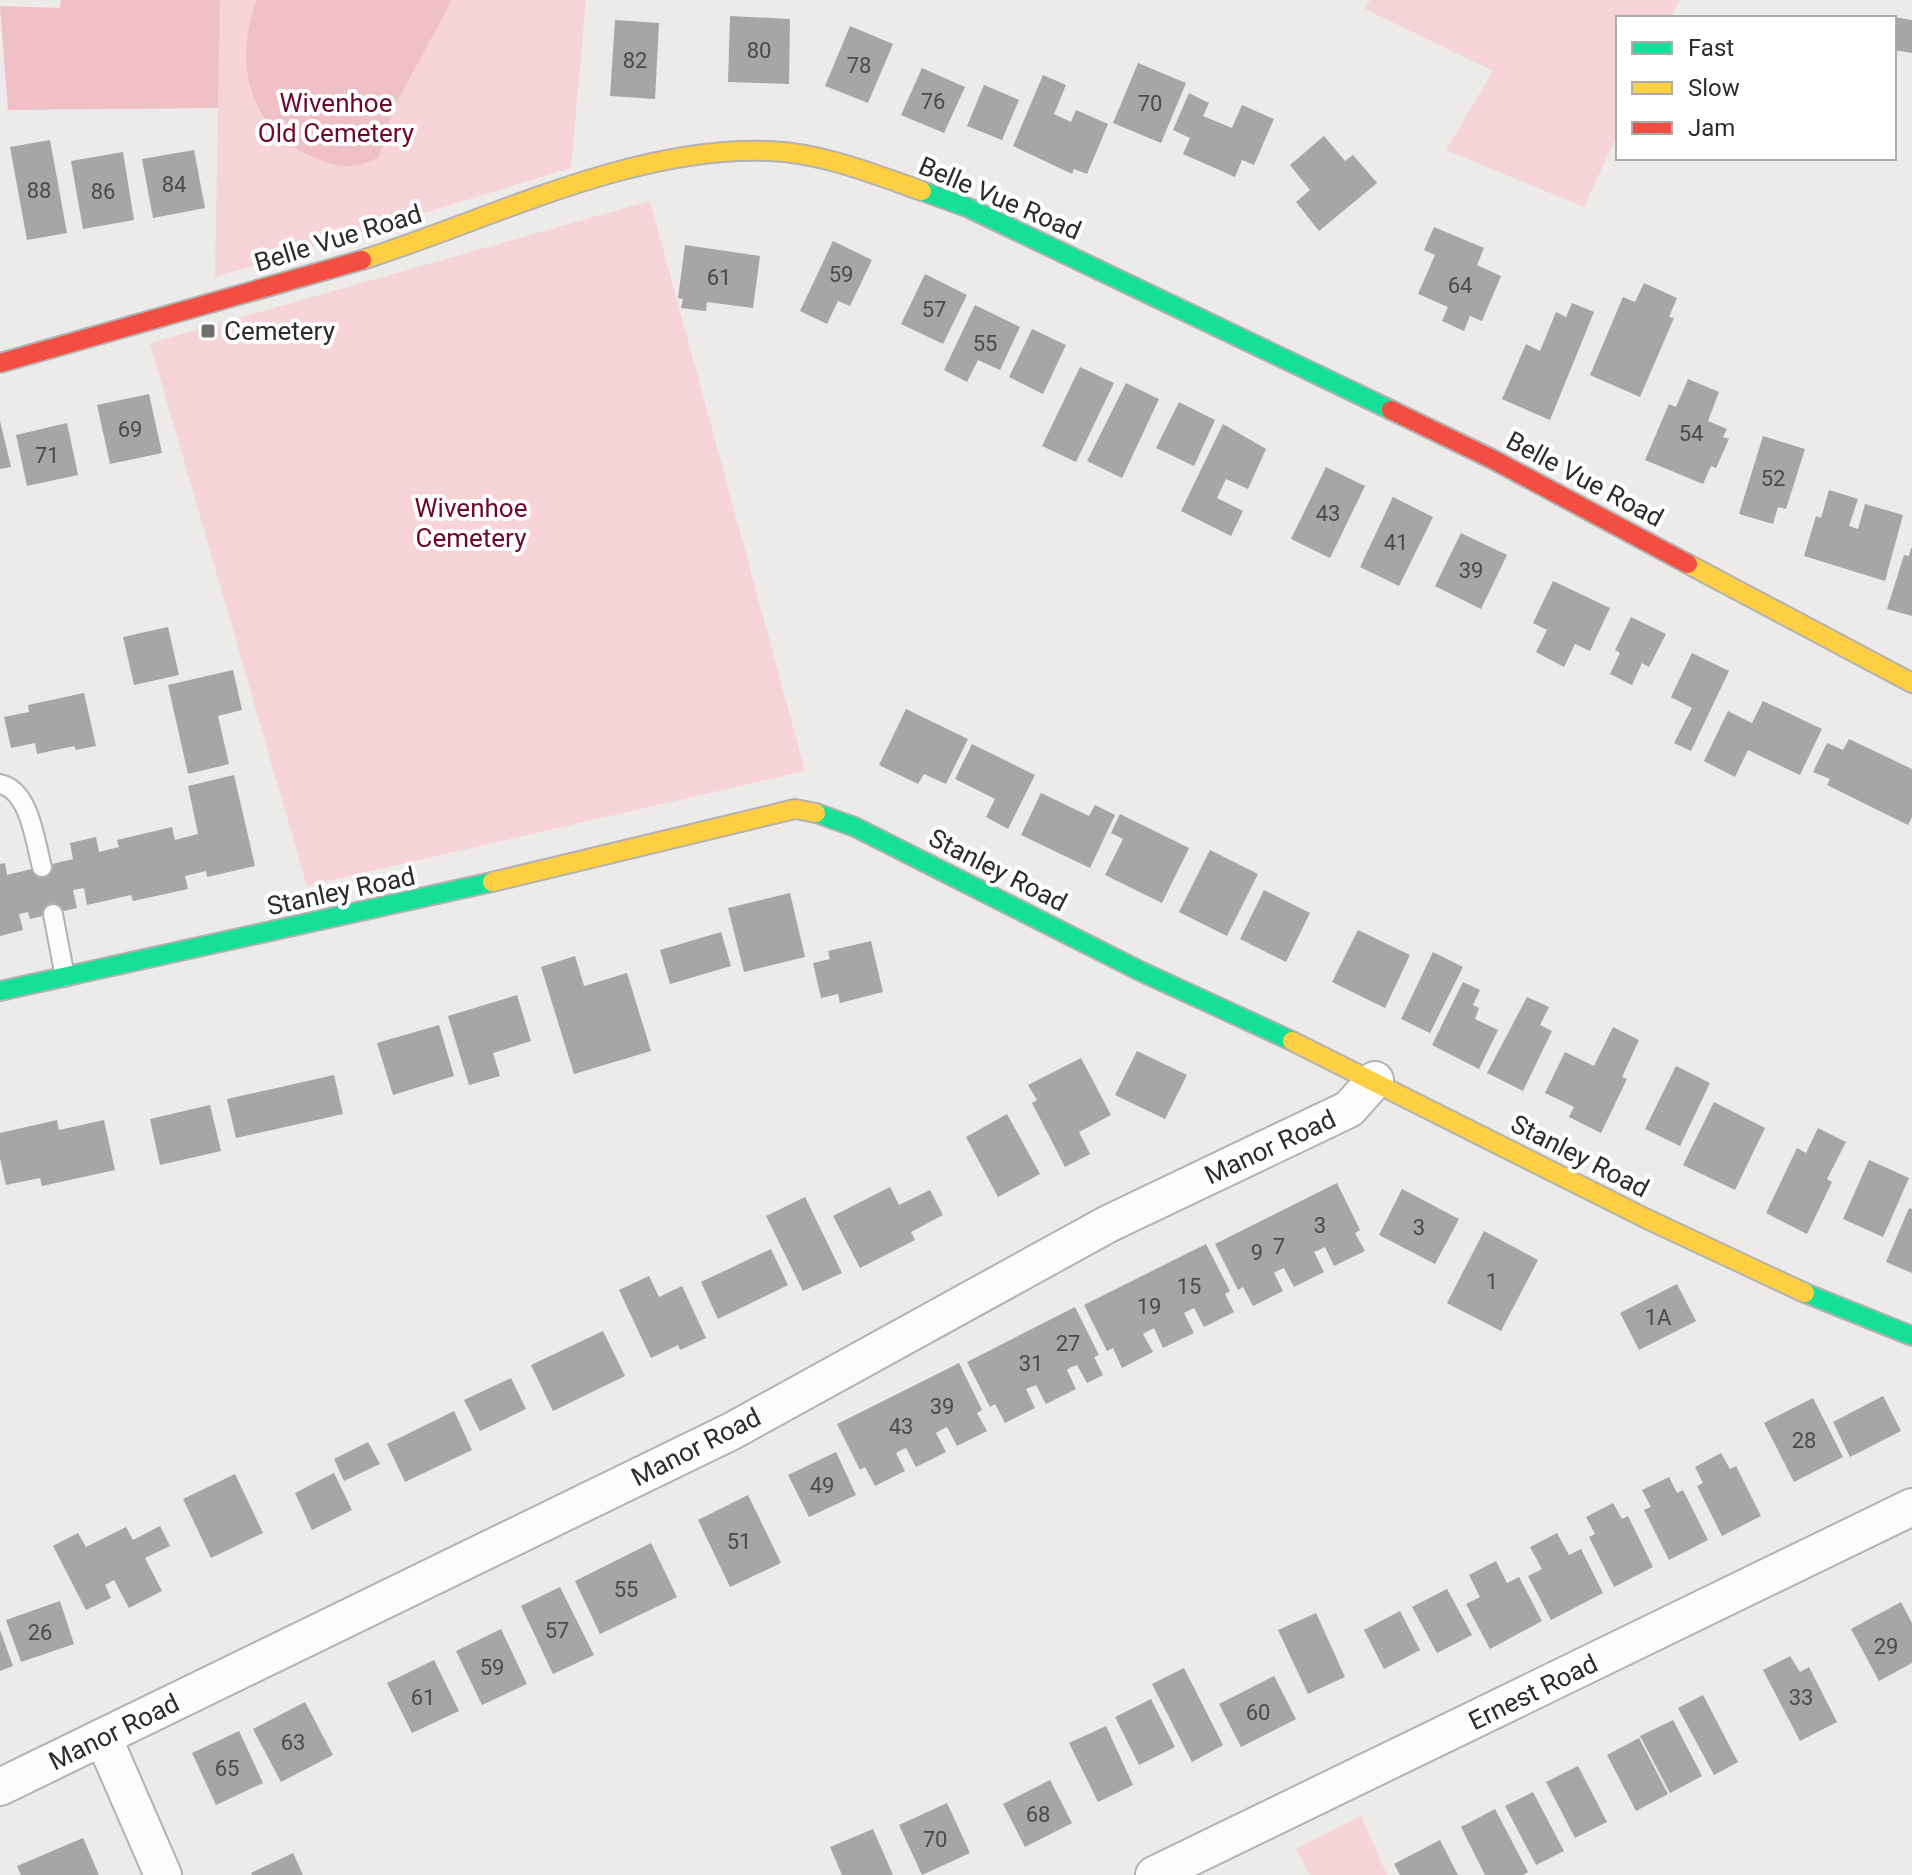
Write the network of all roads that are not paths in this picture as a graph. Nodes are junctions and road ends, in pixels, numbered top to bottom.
1 (0, 363) edge
2 (1912, 683) edge
3 (0, 784) edge
4 (42, 867) dead end
5 (53, 914) dead end
6 (65, 977) junction
7 (0, 991) edge
8 (1375, 1080) junction
9 (1912, 1336) edge
10 (1912, 1507) edge
11 (103, 1737) junction
12 (0, 1787) edge
13 (163, 1875) edge
14 (1154, 1875) edge

1 - 2 street, Belle Vue Road
3 - 4 lane
5 - 6 lane
6 - 7 street, Stanley Road
6 - 8 street, Stanley Road
8 - 9 street, Stanley Road
8 - 11 street, Manor Road
10 - 14 street, Ernest Road
11 - 12 street, Manor Road
11 - 13 street

